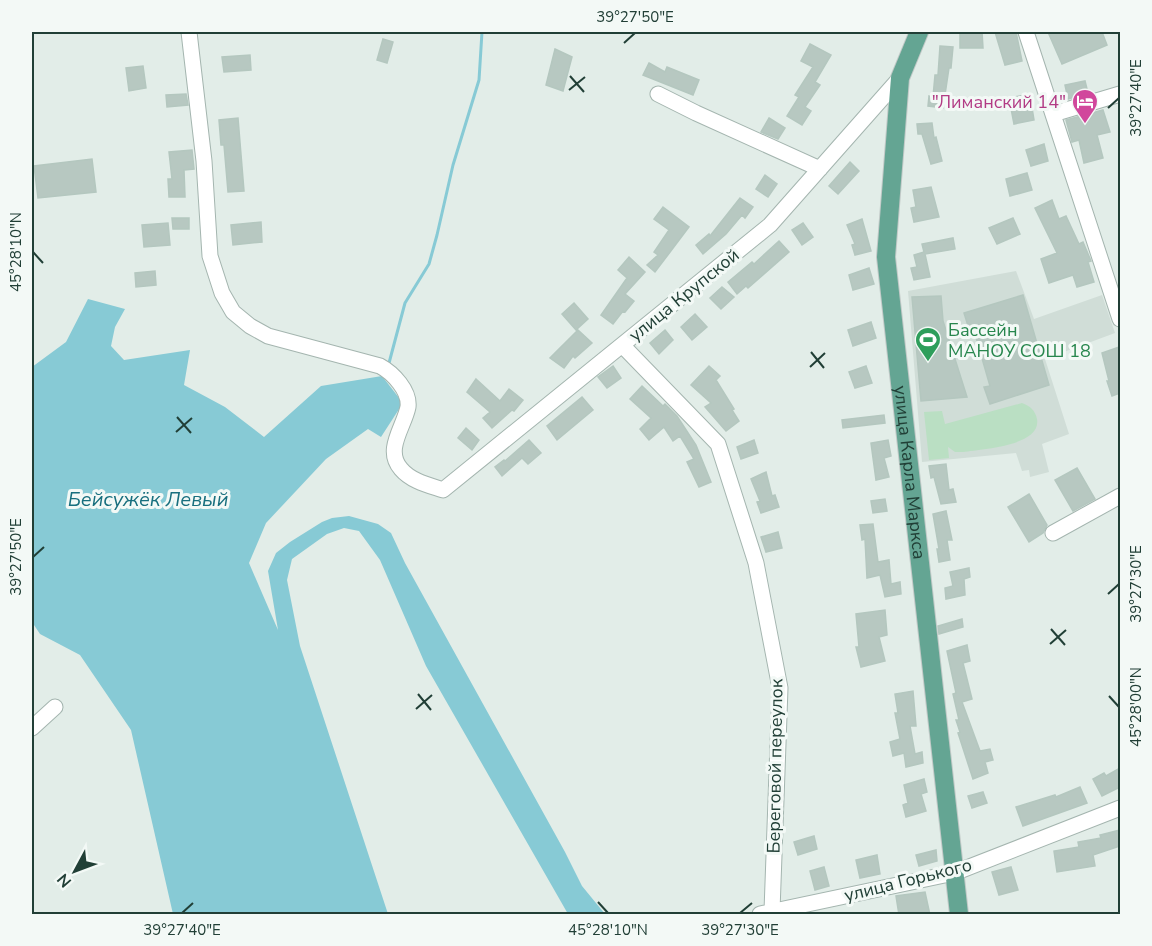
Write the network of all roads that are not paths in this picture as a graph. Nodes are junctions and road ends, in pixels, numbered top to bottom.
1 (189, 32) edge
2 (919, 32) edge
3 (1026, 32) edge
4 (900, 78) junction
5 (658, 94) dead end
6 (1120, 94) edge
7 (1053, 114) junction
8 (820, 169) junction
9 (1120, 319) edge
10 (622, 345) junction
11 (1120, 496) edge
12 (1053, 533) dead end
13 (55, 707) dead end
14 (32, 728) edge
15 (1120, 808) edge
16 (954, 873) junction
17 (766, 913) edge
18 (959, 915) edge

1 - 10 street, улица Крупской
2 - 4 main road, улица Карла Маркса
3 - 7 street
4 - 8 street, улица Крупской
4 - 16 main road, улица Карла Маркса
5 - 8 street
6 - 7 street
7 - 9 street
8 - 10 street, улица Крупской
10 - 17 street, Береговой переулок
11 - 12 street
13 - 14 street
15 - 16 street, улица Горького
16 - 17 street, улица Горького
16 - 18 main road, улица Карла Маркса

